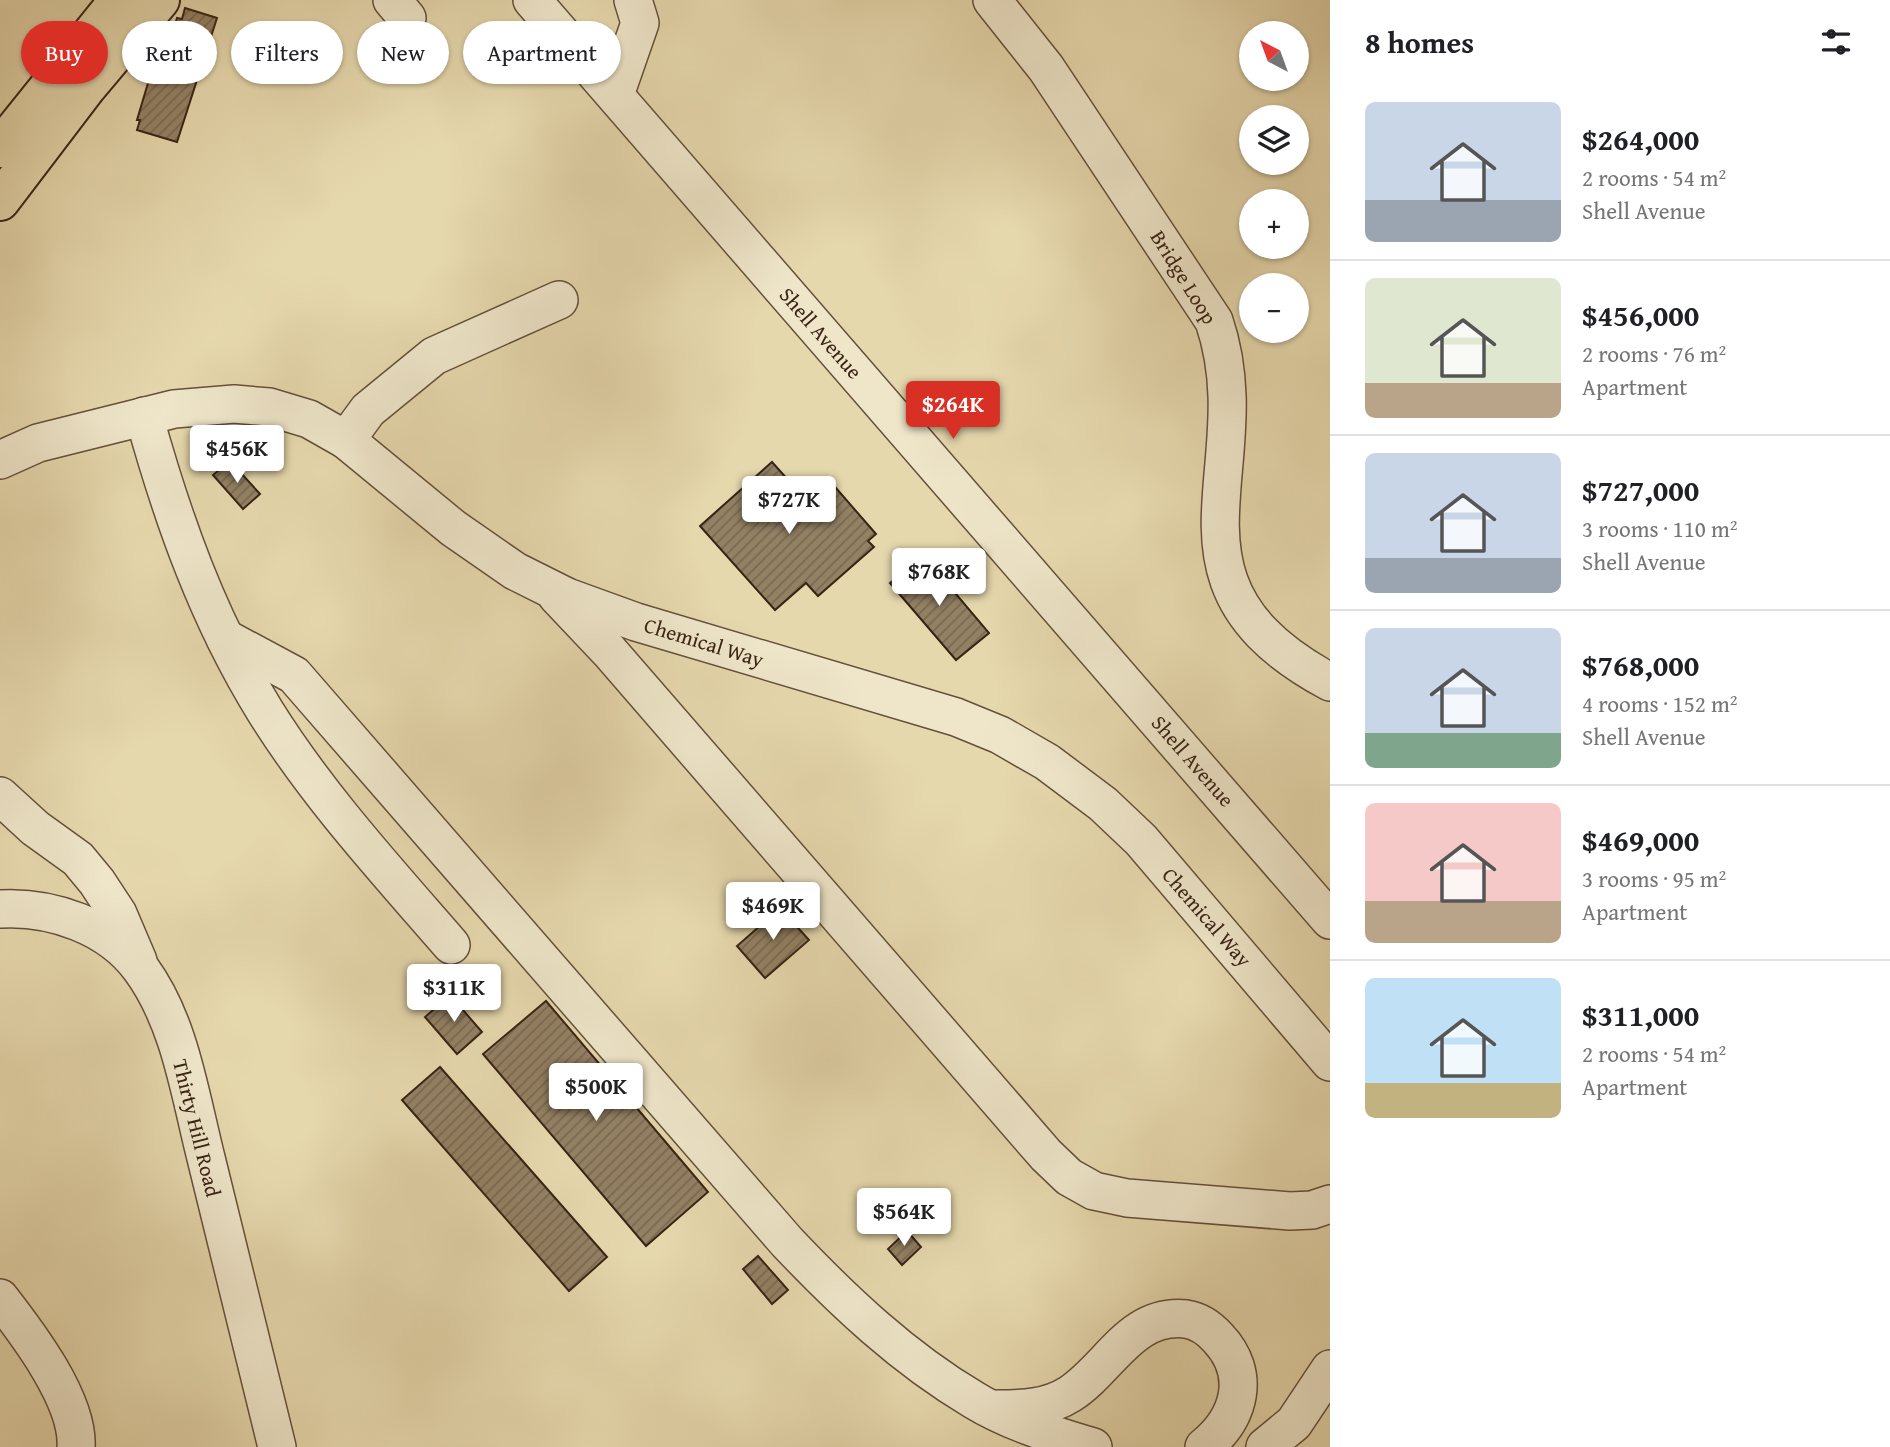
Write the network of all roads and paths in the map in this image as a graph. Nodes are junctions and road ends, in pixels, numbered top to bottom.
1 (119, 0) edge
2 (160, 0) edge
3 (532, 0) edge
4 (633, 0) edge
5 (992, 0) edge
6 (615, 95) junction
7 (0, 148) edge
8 (0, 201) edge
9 (559, 300) dead end
10 (144, 416) junction
11 (346, 440) junction
12 (0, 460) edge
13 (549, 588) junction
14 (225, 638) junction
15 (1330, 682) edge
16 (0, 796) edge
17 (17, 830) edge
18 (0, 909) edge
19 (1330, 920) edge
20 (451, 945) dead end
21 (139, 966) junction
22 (1330, 1062) edge
23 (1330, 1204) edge
24 (0, 1298) edge
25 (1330, 1369) edge
26 (994, 1410) junction
27 (76, 1447) edge
28 (277, 1447) edge
29 (1093, 1447) edge
30 (1204, 1447) edge
31 (1265, 1447) edge

1 - 7 main road
2 - 8 main road
3 - 6 street, Shell Avenue
4 - 6 street
5 - 15 street, Bridge Loop
6 - 19 street, Shell Avenue
9 - 11 street
10 - 11 street, Chemical Way
10 - 12 street, Chemical Way
10 - 14 street
11 - 13 street, Chemical Way
13 - 22 street, Chemical Way
13 - 23 street
14 - 20 street
14 - 26 street
16 - 17 street
17 - 21 street
18 - 21 street, Thirty Hill Road
21 - 28 street, Thirty Hill Road
24 - 27 street
25 - 31 street
26 - 29 street
26 - 30 street

